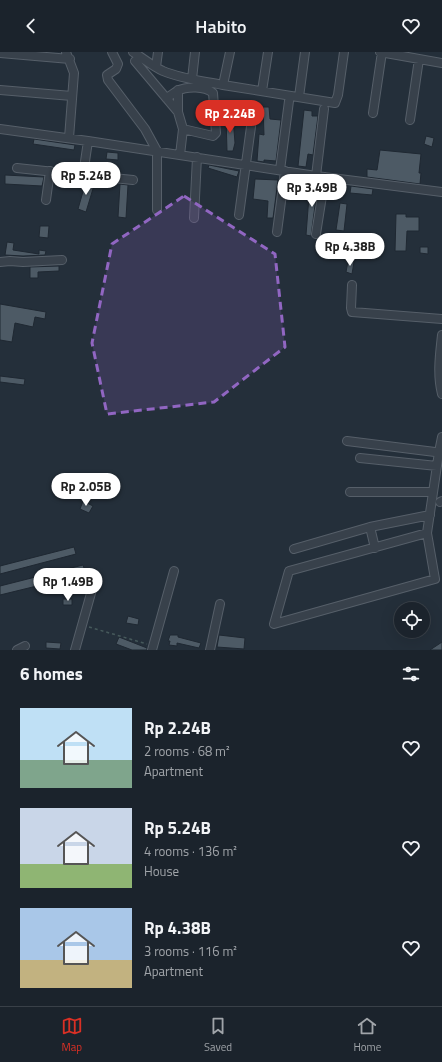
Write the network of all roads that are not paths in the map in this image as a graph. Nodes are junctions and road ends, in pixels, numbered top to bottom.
1 (112, 52) edge
2 (134, 52) edge
3 (158, 52) edge
4 (195, 52) edge
5 (230, 52) edge
6 (268, 52) edge
7 (305, 52) edge
8 (344, 52) edge
9 (381, 52) edge
10 (0, 53) edge
11 (68, 56) edge
12 (419, 59) junction
13 (134, 61) dead end
14 (442, 63) edge
15 (156, 67) junction
16 (192, 79) junction
17 (224, 85) junction
18 (0, 90) edge
19 (178, 90) junction
20 (262, 91) junction
21 (72, 96) junction
22 (299, 97) junction
23 (166, 98) junction
24 (289, 101) dead end
25 (324, 109) dead end
26 (178, 112) junction
27 (253, 112) dead end
28 (373, 113) dead end
29 (410, 120) dead end
30 (0, 128) edge
31 (183, 128) junction
32 (69, 138) junction
33 (88, 141) junction
34 (157, 151) junction
35 (180, 155) junction
36 (197, 157) junction
37 (246, 165) junction
38 (17, 168) dead end
39 (50, 171) junction
40 (282, 171) junction
41 (83, 175) junction
42 (321, 177) junction
43 (133, 180) dead end
44 (442, 192) edge
45 (46, 200) dead end
46 (157, 210) dead end
47 (239, 215) dead end
48 (194, 218) dead end
49 (276, 232) dead end
50 (316, 234) dead end
51 (62, 260) dead end
52 (0, 262) edge
53 (352, 285) dead end
54 (442, 320) edge
55 (442, 335) edge
56 (442, 394) edge
57 (442, 437) edge
58 (347, 441) dead end
59 (439, 452) junction
60 (360, 458) dead end
61 (437, 466) junction
62 (350, 492) dead end
63 (432, 492) junction
64 (430, 515) junction
65 (370, 527) junction
66 (427, 533) junction
67 (375, 548) junction
68 (294, 549) dead end
69 (174, 571) dead end
70 (95, 579) dead end
71 (220, 604) dead end
72 (25, 646) dead end
73 (152, 648) edge
74 (17, 650) edge
75 (75, 650) edge
76 (210, 650) edge

1 - 34 street
2 - 15 street
3 - 15 street
4 - 16 street
5 - 17 street
6 - 20 street
7 - 22 street
8 - 22 street
9 - 12 street
9 - 28 street
10 - 11 street
11 - 21 street
12 - 14 street
12 - 29 street
13 - 23 street
15 - 16 street
16 - 17 street
17 - 20 street
18 - 21 street
19 - 23 street
19 - 26 street
19 - 31 street
20 - 22 street
21 - 32 street
23 - 26 street
24 - 40 street
25 - 42 street
26 - 31 street
27 - 37 street
30 - 32 street
31 - 35 street
32 - 33 street
33 - 34 street
33 - 41 street
34 - 35 street
34 - 46 street
35 - 36 street
36 - 37 street
36 - 48 street
37 - 40 street
37 - 47 street
38 - 39 street
39 - 41 street
39 - 45 street
40 - 42 street
40 - 49 street
41 - 43 street
42 - 44 street
42 - 50 street
51 - 52 street
53 - 54 street
55 - 56 street
57 - 59 street
58 - 59 street
59 - 61 street
60 - 61 street
61 - 63 street
62 - 63 street
63 - 64 street
64 - 65 street
64 - 66 street
65 - 67 street
65 - 68 street
66 - 67 street
66 - 67 street
69 - 73 street
70 - 75 street
71 - 76 street
72 - 74 street

